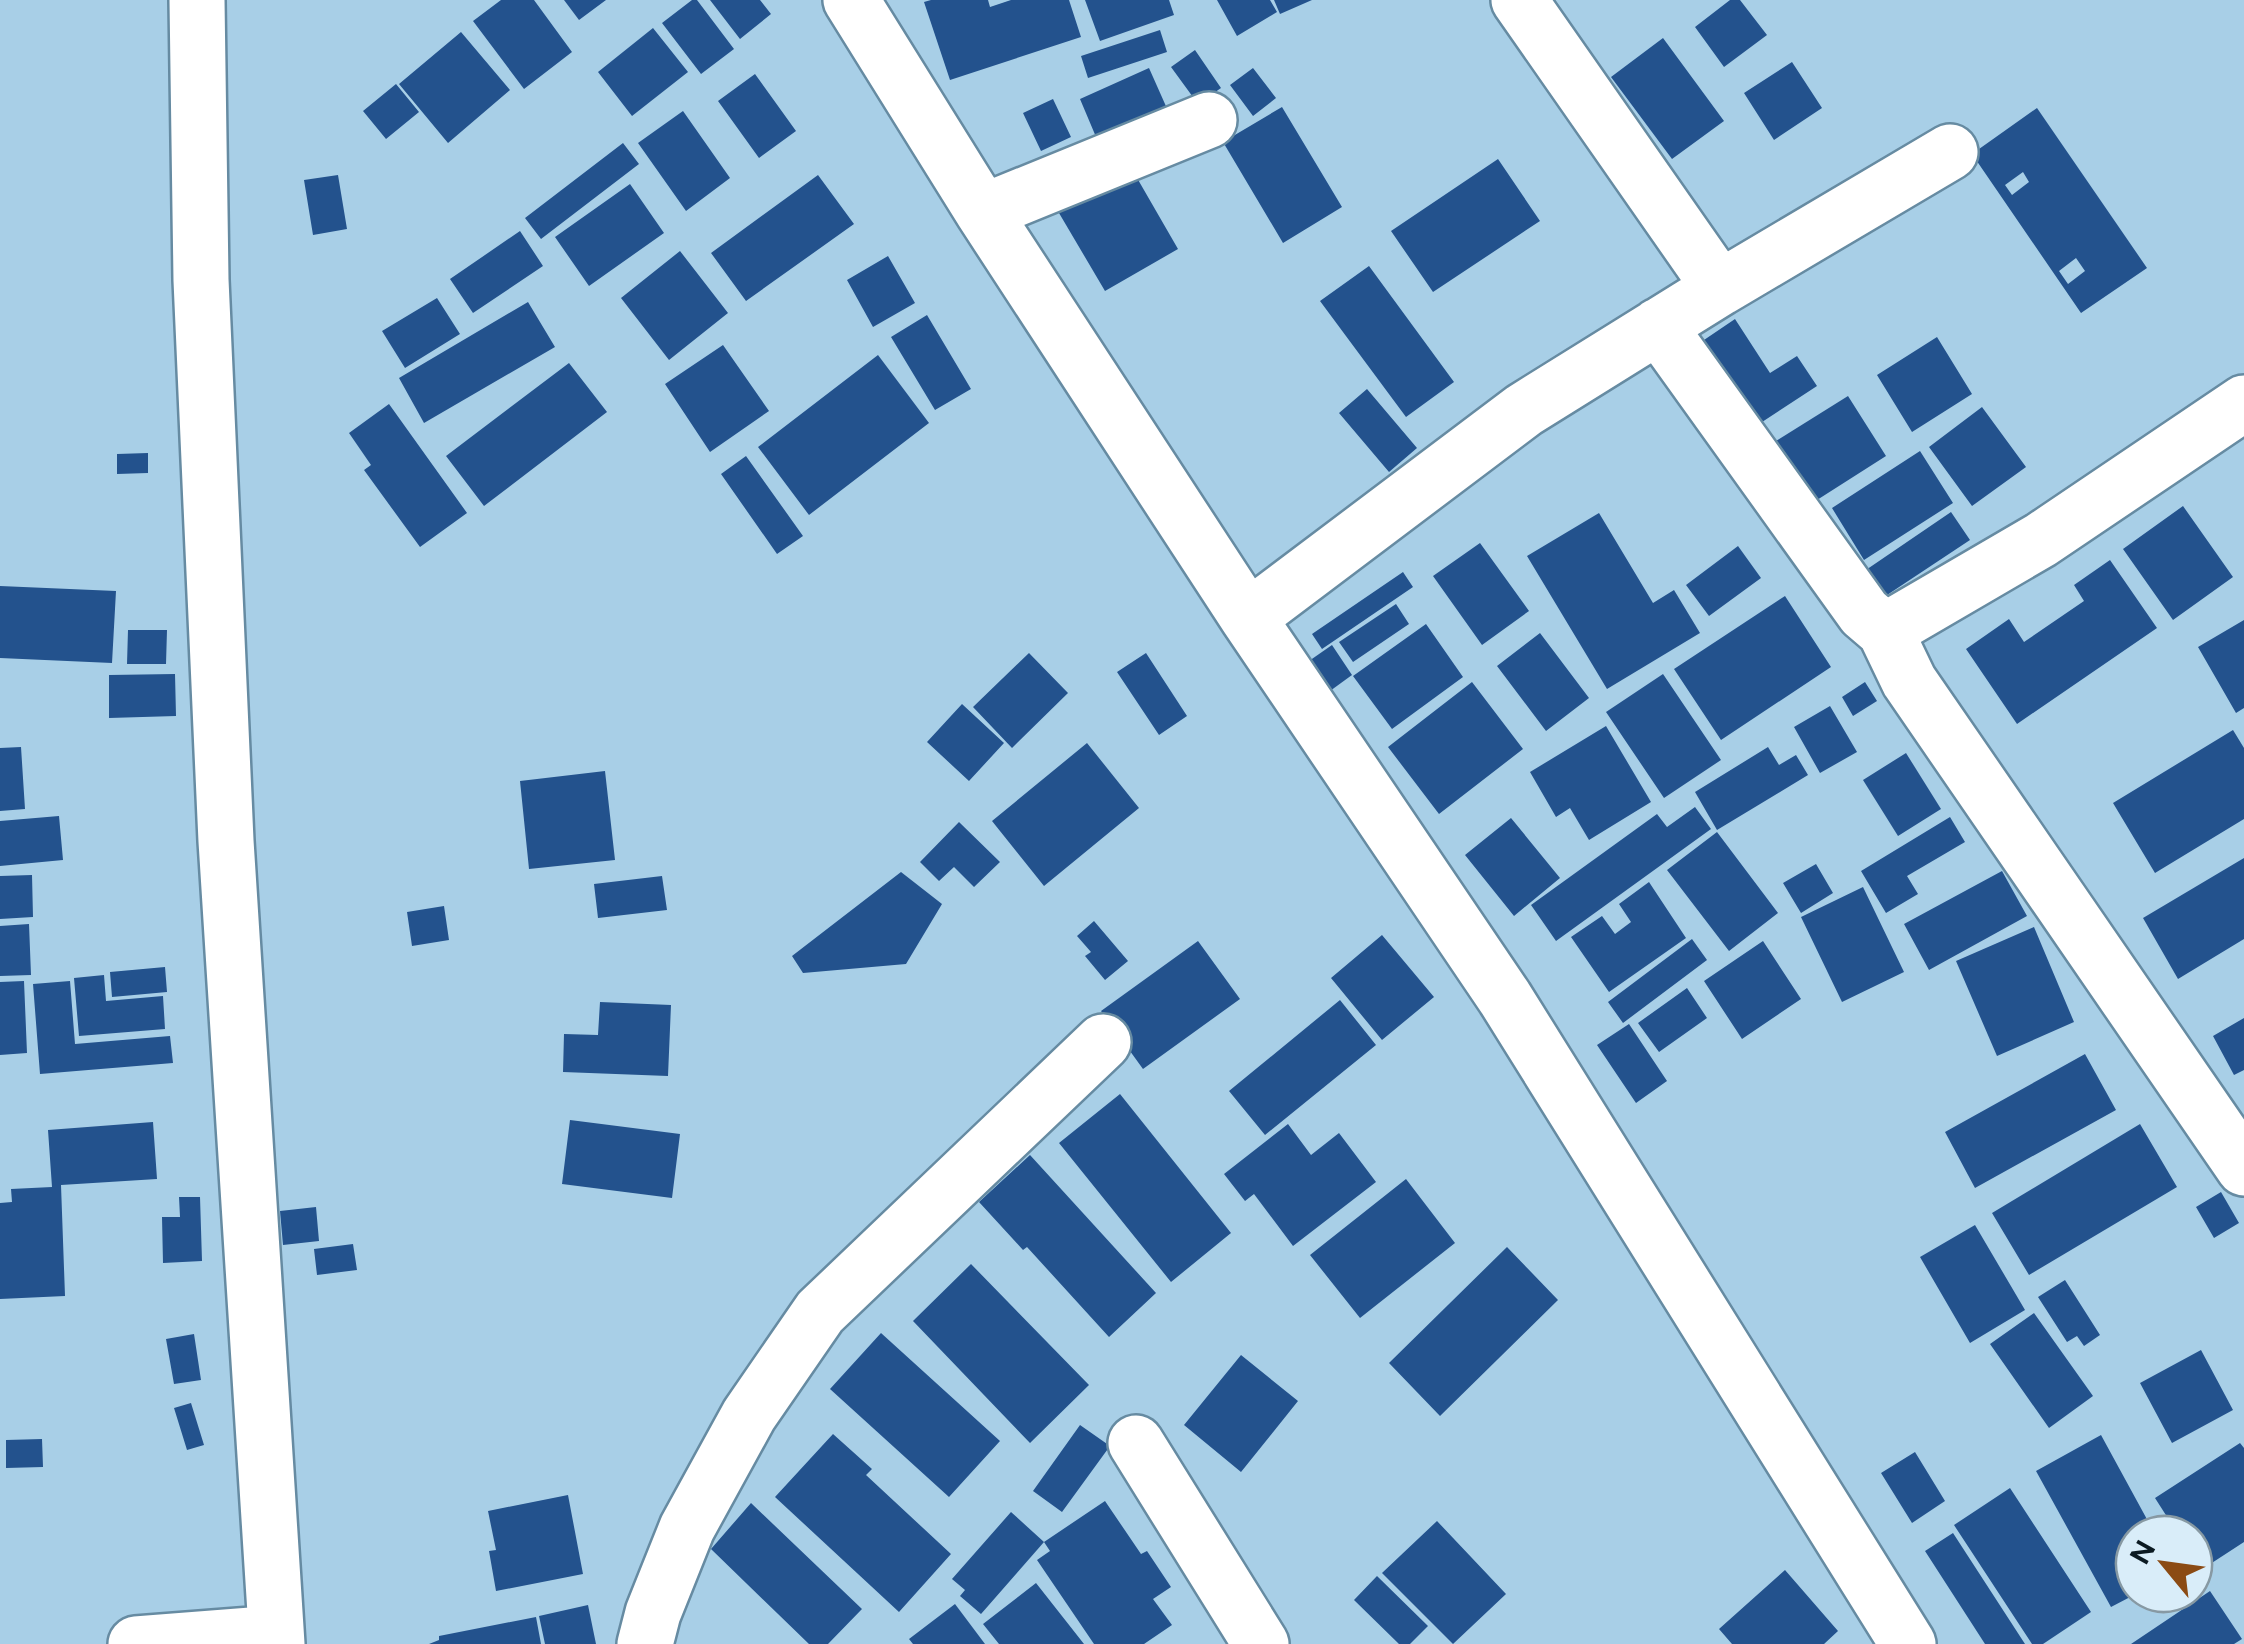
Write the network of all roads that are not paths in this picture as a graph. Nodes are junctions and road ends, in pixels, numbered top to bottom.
1 (197, 0) edge
2 (850, 0) edge
3 (1519, 0) edge
4 (1209, 120) dead end
5 (1950, 152) dead end
6 (983, 212) junction
7 (1720, 288) junction
8 (1658, 326) junction
9 (2244, 403) edge
10 (1248, 618) junction
11 (1884, 632) junction
12 (1103, 1042) dead end
13 (2244, 1168) edge
14 (1136, 1444) dead end
15 (276, 1638) edge
16 (136, 1644) edge
17 (646, 1644) edge
18 (1261, 1644) edge
19 (1908, 1644) edge

1 - 15 street
2 - 6 street
3 - 7 street
4 - 6 street
5 - 7 street
6 - 10 street
7 - 8 street
8 - 10 street
8 - 11 street
9 - 11 street
10 - 19 street
11 - 13 street
12 - 17 street
14 - 18 street
15 - 16 street

